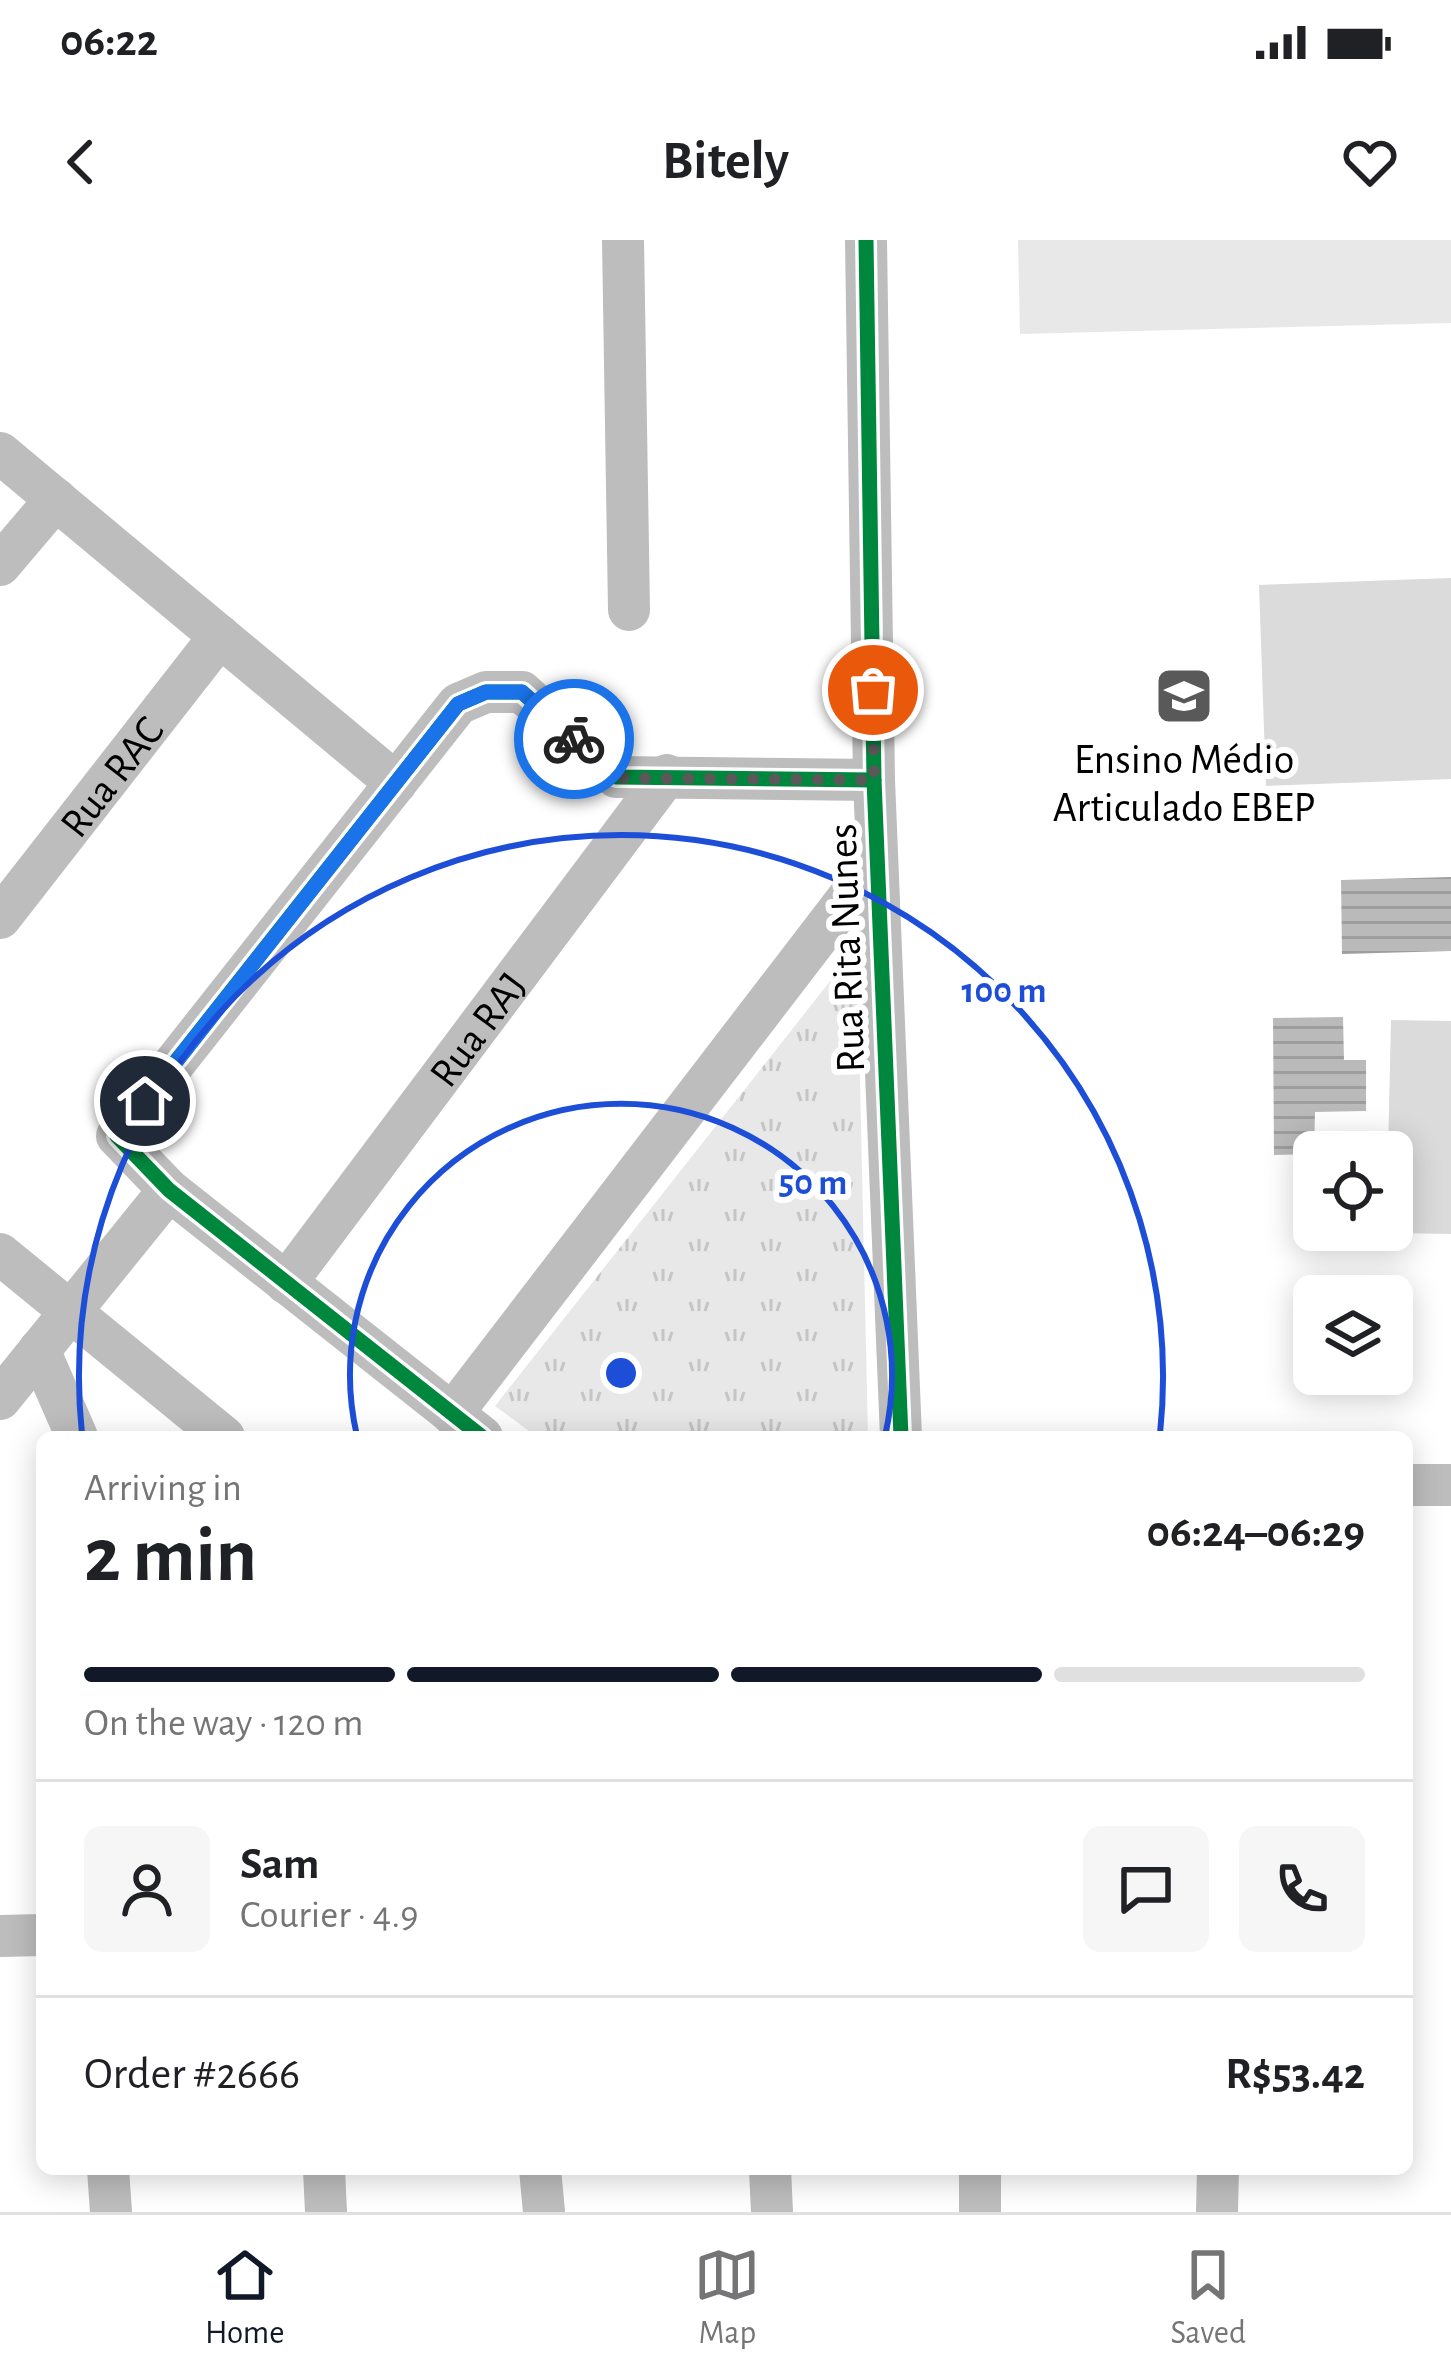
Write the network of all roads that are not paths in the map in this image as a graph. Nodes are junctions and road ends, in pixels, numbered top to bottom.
1 (623, 240) edge
2 (866, 240) edge
3 (0, 453) edge
4 (56, 499) junction
5 (0, 565) edge
6 (628, 610) dead end
7 (220, 636) junction
8 (668, 775) junction
9 (874, 780) junction
10 (396, 783) junction
11 (878, 860) junction
12 (0, 919) edge
13 (169, 1190) junction
14 (0, 1253) edge
15 (286, 1283) junction
16 (70, 1313) junction
17 (39, 1350) junction
18 (0, 1400) edge
19 (467, 1426) edge
20 (74, 1431) edge
21 (217, 1431) edge
22 (901, 1431) edge
23 (1413, 1484) edge
24 (1451, 1484) edge
25 (36, 1935) edge
26 (0, 1936) edge
27 (108, 2175) edge
28 (324, 2175) edge
29 (541, 2175) edge
30 (770, 2175) edge
31 (980, 2175) edge
32 (1218, 2175) edge
33 (111, 2212) edge
34 (326, 2212) edge
35 (544, 2212) edge
36 (772, 2212) edge
37 (980, 2212) edge
38 (1217, 2212) edge

1 - 6 street
2 - 9 street, Rua Rita Nunes
3 - 4 street
4 - 5 street
4 - 7 street
7 - 10 street
7 - 12 street, Rua RAC
8 - 9 street
8 - 10 street
8 - 15 street, Rua RAJ
9 - 11 street, Rua Rita Nunes
10 - 13 street
11 - 19 street
11 - 22 street, Rua Rita Nunes
13 - 15 street
13 - 16 street
14 - 16 street
15 - 19 street
16 - 17 street
16 - 21 street
17 - 18 street
17 - 20 street
23 - 24 street
25 - 26 street
27 - 33 street
28 - 34 street
29 - 35 street
30 - 36 street
31 - 37 street
32 - 38 street

